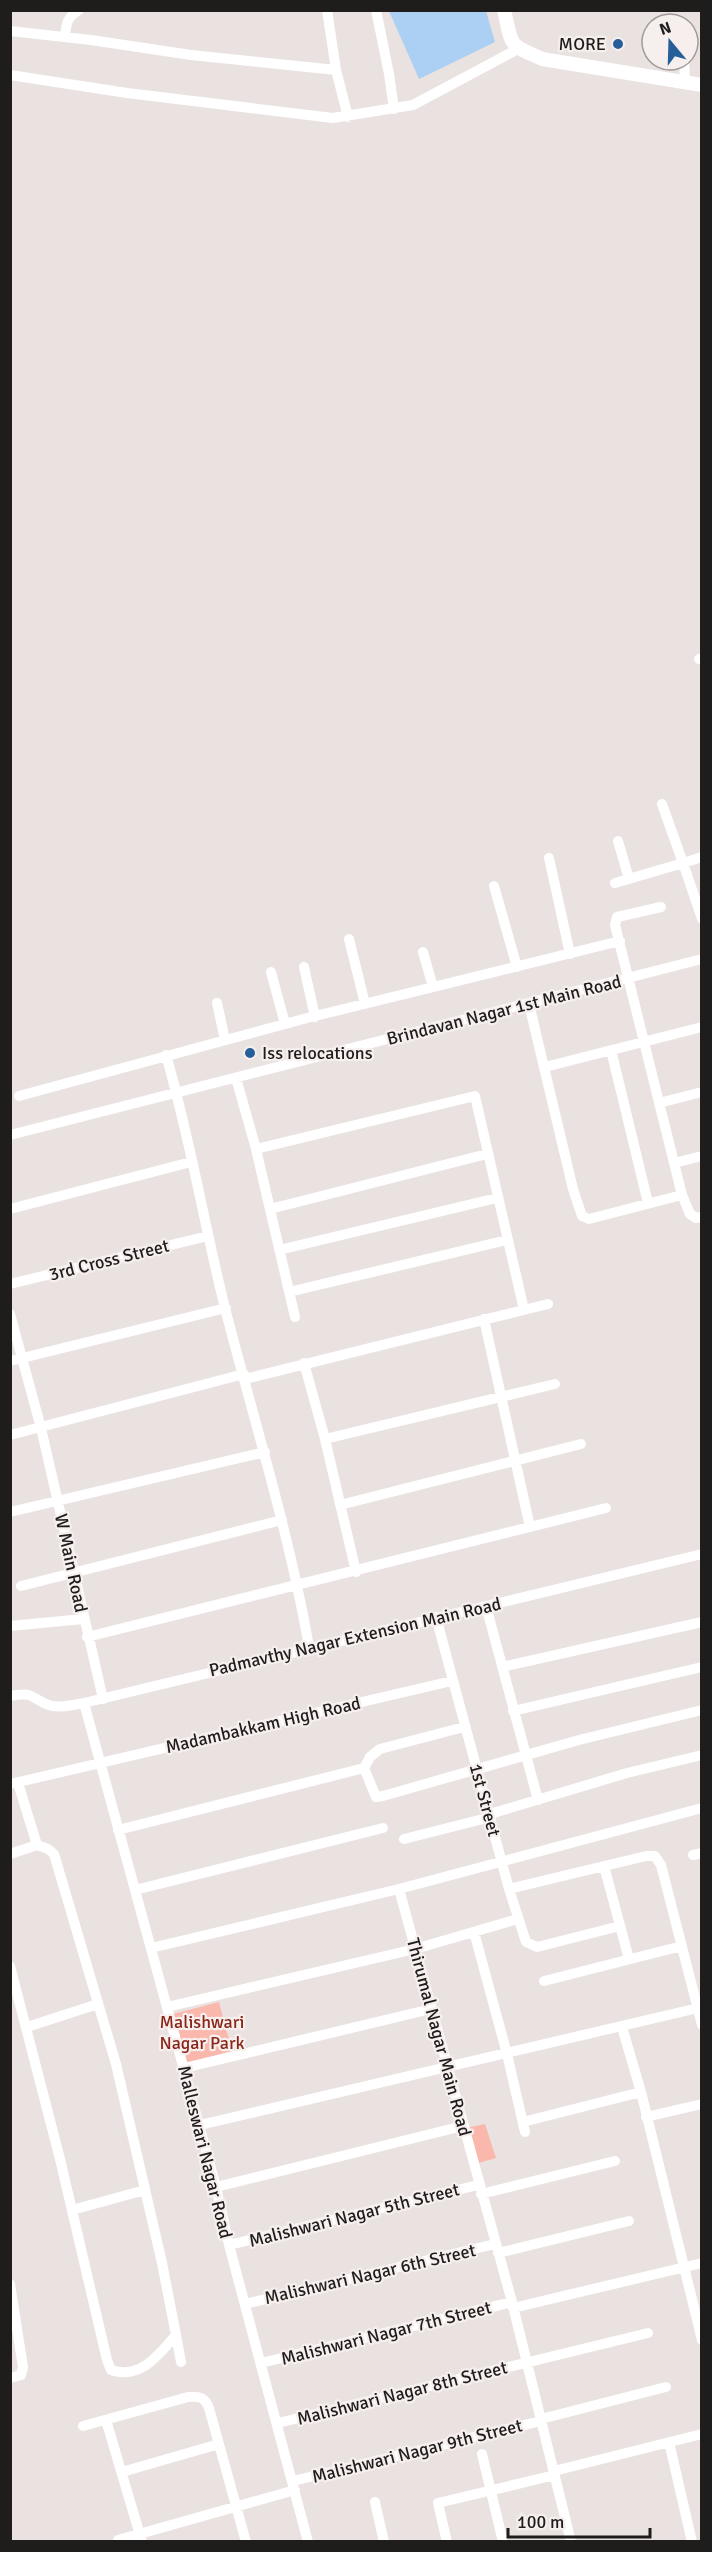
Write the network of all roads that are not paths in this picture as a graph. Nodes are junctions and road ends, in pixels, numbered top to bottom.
1 (79, 10) edge
2 (327, 10) edge
3 (376, 10) edge
4 (504, 10) edge
5 (10, 31) edge
6 (65, 37) junction
7 (518, 49) junction
8 (336, 70) junction
9 (685, 72) edge
10 (10, 75) edge
11 (685, 81) junction
12 (702, 85) edge
13 (394, 109) junction
14 (348, 117) junction
15 (662, 804) dead end
16 (618, 841) dead end
17 (702, 857) edge
18 (549, 858) dead end
19 (683, 863) junction
20 (629, 879) junction
21 (615, 883) dead end
22 (494, 886) dead end
23 (661, 907) dead end
24 (702, 919) edge
25 (349, 939) dead end
26 (620, 941) junction
27 (423, 951) dead end
28 (570, 954) junction
29 (702, 959) edge
30 (304, 967) dead end
31 (517, 967) junction
32 (271, 972) dead end
33 (628, 978) junction
34 (433, 987) junction
35 (217, 1003) dead end
36 (365, 1004) junction
37 (529, 1004) junction
38 (315, 1017) junction
39 (285, 1024) junction
40 (702, 1027) edge
41 (225, 1040) junction
42 (644, 1041) junction
43 (611, 1050) junction
44 (166, 1055) junction
45 (545, 1067) junction
46 (236, 1078) junction
47 (702, 1092) edge
48 (177, 1093) junction
49 (19, 1096) dead end
50 (659, 1103) junction
51 (10, 1135) edge
52 (256, 1149) junction
53 (487, 1154) junction
54 (702, 1156) edge
55 (191, 1162) junction
56 (674, 1163) junction
57 (682, 1195) junction
58 (497, 1198) junction
59 (648, 1203) junction
60 (10, 1209) edge
61 (270, 1209) junction
62 (702, 1217) edge
63 (208, 1236) junction
64 (507, 1240) junction
65 (279, 1250) junction
66 (10, 1284) edge
67 (289, 1292) junction
68 (549, 1304) dead end
69 (226, 1308) junction
70 (524, 1310) junction
71 (10, 1314) edge
72 (295, 1317) dead end
73 (484, 1320) junction
74 (16, 1360) edge
75 (304, 1363) junction
76 (244, 1377) junction
77 (555, 1384) dead end
78 (501, 1398) junction
79 (40, 1428) junction
80 (10, 1435) edge
81 (325, 1439) junction
82 (581, 1444) dead end
83 (265, 1452) junction
84 (515, 1460) junction
85 (57, 1499) junction
86 (340, 1504) junction
87 (606, 1508) dead end
88 (10, 1512) edge
89 (282, 1520) junction
90 (530, 1527) junction
91 (702, 1554) edge
92 (74, 1572) junction
93 (356, 1572) junction
94 (298, 1585) junction
95 (21, 1586) dead end
96 (486, 1606) junction
97 (436, 1617) junction
98 (83, 1619) junction
99 (702, 1622) edge
100 (10, 1626) edge
101 (87, 1637) junction
102 (309, 1647) junction
103 (502, 1667) junction
104 (702, 1667) edge
105 (452, 1681) junction
106 (10, 1696) edge
107 (103, 1699) junction
108 (84, 1703) junction
109 (702, 1710) edge
110 (513, 1711) junction
111 (464, 1727) junction
112 (702, 1755) edge
113 (525, 1756) junction
114 (99, 1763) junction
115 (364, 1768) junction
116 (477, 1770) junction
117 (14, 1783) edge
118 (538, 1800) junction
119 (702, 1808) edge
120 (491, 1815) junction
121 (383, 1828) dead end
122 (118, 1830) junction
123 (404, 1839) dead end
124 (37, 1845) junction
125 (10, 1854) edge
126 (501, 1860) junction
127 (604, 1866) junction
128 (399, 1889) junction
129 (509, 1889) junction
130 (135, 1890) junction
131 (518, 1919) junction
132 (620, 1926) junction
133 (474, 1932) junction
134 (682, 1946) junction
135 (151, 1948) junction
136 (415, 1949) junction
137 (629, 1959) junction
138 (10, 1966) edge
139 (544, 1982) dead end
140 (698, 1995) edge
141 (98, 2004) junction
142 (167, 2007) junction
143 (431, 2008) junction
144 (698, 2008) junction
145 (702, 2025) edge
146 (27, 2027) junction
147 (622, 2027) junction
148 (507, 2054) junction
149 (184, 2068) junction
150 (447, 2068) junction
151 (641, 2092) junction
152 (702, 2104) edge
153 (646, 2117) junction
154 (200, 2125) junction
155 (463, 2126) junction
156 (615, 2161) dead end
157 (216, 2187) junction
158 (144, 2190) junction
159 (480, 2190) junction
160 (72, 2210) junction
161 (629, 2221) dead end
162 (229, 2245) junction
163 (496, 2248) junction
164 (702, 2263) edge
165 (683, 2267) junction
166 (10, 2284) edge
167 (245, 2304) junction
168 (512, 2305) junction
169 (14, 2333) edge
170 (648, 2333) dead end
171 (176, 2335) junction
172 (702, 2340) edge
173 (181, 2362) dead end
174 (261, 2363) junction
175 (527, 2363) junction
176 (16, 2377) edge
177 (666, 2388) dead end
178 (106, 2420) junction
179 (541, 2420) junction
180 (278, 2423) junction
181 (83, 2426) dead end
182 (702, 2434) edge
183 (669, 2442) junction
184 (219, 2444) junction
185 (482, 2454) dead end
186 (122, 2472) junction
187 (554, 2473) junction
188 (294, 2485) junction
189 (491, 2491) junction
190 (375, 2502) dead end
191 (236, 2506) junction
192 (141, 2538) edge
193 (118, 2540) dead end
194 (246, 2541) edge
195 (308, 2541) edge
196 (384, 2541) edge
197 (447, 2541) edge
198 (503, 2541) edge
199 (572, 2541) edge
200 (692, 2541) edge

1 - 6 street
2 - 8 street
3 - 13 street
4 - 7 street
5 - 6 street
6 - 8 street
7 - 11 street
7 - 13 street
8 - 14 street
9 - 11 street
10 - 14 street
11 - 12 street
13 - 14 street
15 - 19 street
16 - 20 street
17 - 19 street
18 - 28 street
19 - 20 street
19 - 24 street
20 - 21 street
22 - 31 street
23 - 26 street
25 - 36 street
26 - 28 street
26 - 33 street
27 - 34 street
28 - 31 street
29 - 33 street, Brindavan Nagar 1st Main Road
30 - 38 street
31 - 34 street
32 - 39 street
33 - 37 street, Brindavan Nagar 1st Main Road
33 - 42 street
34 - 36 street
35 - 41 street
36 - 38 street
37 - 45 street
37 - 46 street, Brindavan Nagar 1st Main Road
38 - 39 street
39 - 41 street
40 - 42 street
41 - 44 street
42 - 43 street
42 - 50 street
43 - 45 street
43 - 59 street
44 - 48 street
44 - 49 street
45 - 59 street
46 - 48 street, Brindavan Nagar 1st Main Road
46 - 52 street
47 - 50 street
48 - 51 street, Brindavan Nagar 1st Main Road
48 - 55 street
50 - 56 street
52 - 53 street
52 - 61 street
53 - 58 street
53 - 61 street
54 - 56 street
55 - 60 street
55 - 63 street
56 - 57 street
57 - 59 street
57 - 62 street
58 - 64 street
58 - 65 street
61 - 65 street
63 - 66 street, 3rd Cross Street
63 - 69 street
64 - 67 street
64 - 70 street
65 - 67 street
67 - 72 street
68 - 70 street
69 - 74 street
69 - 76 street
70 - 73 street
71 - 74 street, W Main Road
73 - 75 street
73 - 78 street
74 - 79 street, W Main Road
75 - 76 street
75 - 81 street
76 - 79 street
76 - 83 street
77 - 78 street
78 - 81 street
78 - 84 street
79 - 80 street
79 - 85 street, W Main Road
81 - 86 street
82 - 84 street
83 - 85 street
83 - 89 street
84 - 86 street
84 - 90 street
85 - 88 street
85 - 92 street, W Main Road
86 - 93 street
87 - 90 street
89 - 92 street
89 - 94 street
90 - 93 street
91 - 96 street, Padmavthy Nagar Extension Main Road
92 - 95 street
92 - 98 street, W Main Road
93 - 94 street
94 - 101 street
94 - 102 street
96 - 97 street, Padmavthy Nagar Extension Main Road
96 - 103 street
97 - 102 street, Padmavthy Nagar Extension Main Road
97 - 105 street
98 - 100 street
98 - 101 street, W Main Road
99 - 103 street
101 - 107 street, W Main Road
102 - 107 street, Padmavthy Nagar Extension Main Road
103 - 110 street
104 - 110 street
105 - 111 street, 1st Street
105 - 114 street, Madambakkam High Road
106 - 108 street, Padmavthy Nagar Extension Main Road
107 - 108 street, Padmavthy Nagar Extension Main Road
108 - 114 street, Malleswari Nagar Road
109 - 113 street
110 - 113 street
111 - 115 street
111 - 116 street, 1st Street
112 - 118 street
113 - 116 street
113 - 118 street
114 - 117 street, Madambakkam High Road
114 - 122 street, Malleswari Nagar Road
115 - 116 street
115 - 122 street
116 - 120 street, 1st Street
117 - 124 street
118 - 120 street
119 - 126 street
120 - 123 street
120 - 126 street, 1st Street
121 - 130 street
122 - 130 street, Malleswari Nagar Road
124 - 125 street
124 - 141 street
126 - 128 street
126 - 129 street, 1st Street
127 - 129 street
127 - 132 street
127 - 134 street
128 - 135 street
128 - 136 street, Thirumal Nagar Main Road
129 - 131 street, 1st Street
130 - 135 street, Malleswari Nagar Road
131 - 132 street, 1st Street
131 - 133 street
132 - 137 street
133 - 136 street
133 - 148 street
134 - 137 street
134 - 140 street
135 - 142 street, Malleswari Nagar Road
136 - 142 street
136 - 143 street, Thirumal Nagar Main Road
137 - 139 street
138 - 146 street
140 - 144 street
141 - 146 street
141 - 158 street
142 - 149 street, Malleswari Nagar Road
143 - 149 street
143 - 150 street, Thirumal Nagar Main Road
144 - 145 street
144 - 147 street
146 - 160 street
147 - 148 street
147 - 151 street
148 - 150 street
148 - 151 street
149 - 154 street, Malleswari Nagar Road
150 - 154 street
150 - 155 street, Thirumal Nagar Main Road
151 - 153 street
152 - 153 street
153 - 165 street
154 - 157 street, Malleswari Nagar Road
155 - 157 street
155 - 159 street, Thirumal Nagar Main Road
156 - 159 street, Malishwari Nagar 5th Street
157 - 162 street, Malleswari Nagar Road
158 - 160 street
158 - 171 street
159 - 162 street, Malishwari Nagar 5th Street
159 - 163 street, Thirumal Nagar Main Road
160 - 171 street
161 - 163 street, Malishwari Nagar 6th Street
162 - 167 street, Malleswari Nagar Road
163 - 167 street, Malishwari Nagar 6th Street
163 - 168 street, Thirumal Nagar Main Road
164 - 165 street, Malishwari Nagar 7th Street
165 - 168 street, Malishwari Nagar 7th Street
165 - 172 street
166 - 169 street
167 - 174 street, Malleswari Nagar Road
168 - 174 street, Malishwari Nagar 7th Street
168 - 175 street, Thirumal Nagar Main Road
169 - 176 street
170 - 175 street, Malishwari Nagar 8th Street
171 - 173 street
174 - 180 street, Malleswari Nagar Road
175 - 179 street, Thirumal Nagar Main Road
175 - 180 street, Malishwari Nagar 8th Street
177 - 179 street, Malishwari Nagar 9th Street
178 - 181 street
178 - 184 street
178 - 186 street
179 - 187 street, Thirumal Nagar Main Road
179 - 188 street, Malishwari Nagar 9th Street
180 - 188 street, Malleswari Nagar Road
182 - 183 street
183 - 187 street
183 - 200 street
184 - 186 street
184 - 191 street
185 - 189 street
186 - 192 street
187 - 189 street
187 - 199 street, Thirumal Nagar Main Road
188 - 191 street, Malishwari Nagar 9th Street
188 - 195 street, Malleswari Nagar Road
189 - 197 street
189 - 198 street
190 - 196 street
191 - 192 street, Malishwari Nagar 9th Street
191 - 194 street
192 - 193 street, Malishwari Nagar 9th Street

